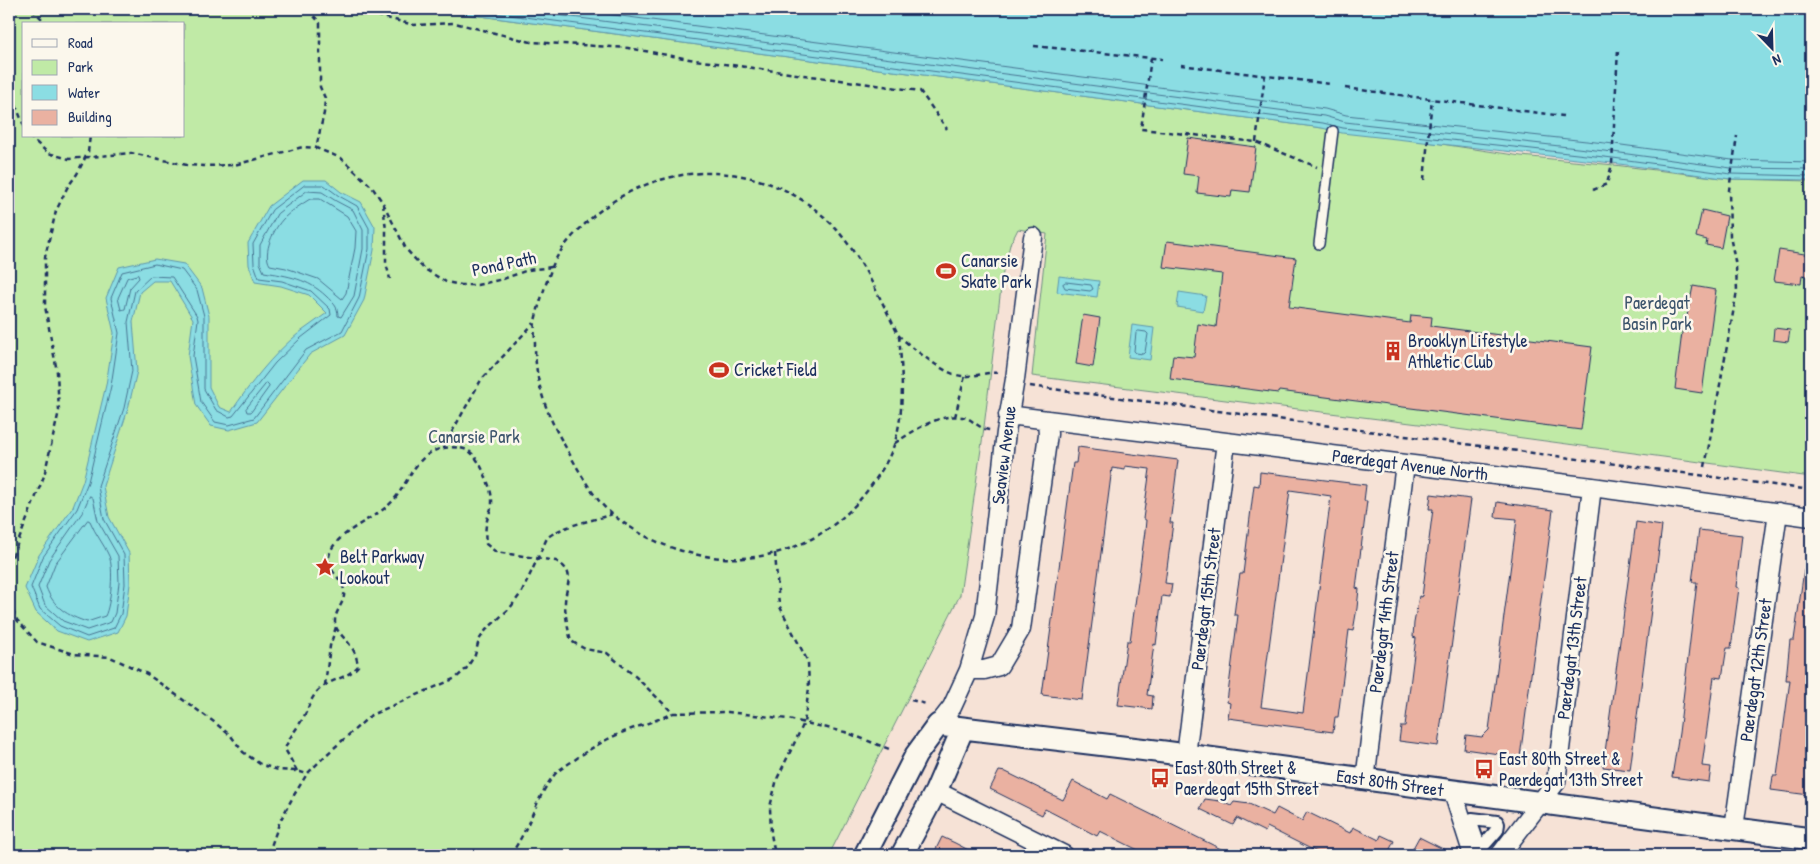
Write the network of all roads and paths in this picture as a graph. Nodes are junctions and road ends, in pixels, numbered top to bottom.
1 (32, 9) edge
2 (308, 9) edge
3 (352, 9) edge
4 (45, 22) edge
5 (1034, 46) dead end
6 (1618, 49) dead end
7 (1151, 58) junction
8 (1162, 59) dead end
9 (1181, 65) dead end
10 (1265, 75) junction
11 (1330, 84) dead end
12 (9, 88) edge
13 (1345, 88) dead end
14 (1432, 99) junction
15 (1563, 116) dead end
16 (22, 121) edge
17 (947, 129) dead end
18 (1333, 131) dead end
19 (1737, 136) dead end
20 (31, 138) edge
21 (90, 138) edge
22 (1256, 142) junction
23 (1811, 145) edge
24 (316, 148) junction
25 (85, 159) junction
26 (1811, 160) edge
27 (1328, 171) junction
28 (1424, 180) dead end
29 (1593, 190) dead end
30 (383, 203) junction
31 (1033, 237) dead end
32 (1319, 244) dead end
33 (552, 267) junction
34 (390, 279) dead end
35 (534, 323) junction
36 (899, 336) junction
37 (965, 376) junction
38 (1015, 379) junction
39 (1008, 415) junction
40 (955, 417) junction
41 (1047, 420) junction
42 (993, 431) dead end
43 (1226, 442) junction
44 (895, 443) junction
45 (443, 448) junction
46 (1405, 464) junction
47 (1705, 468) dead end
48 (1592, 487) junction
49 (1811, 490) edge
50 (1778, 512) junction
51 (612, 514) junction
52 (1811, 517) edge
53 (774, 554) junction
54 (538, 559) junction
55 (9, 565) edge
56 (9, 602) edge
57 (336, 626) junction
58 (969, 670) junction
59 (325, 685) junction
60 (911, 700) dead end
61 (926, 704) dead end
62 (673, 713) junction
63 (804, 723) junction
64 (938, 725) junction
65 (963, 728) junction
66 (889, 749) dead end
67 (1186, 755) junction
68 (297, 771) junction
69 (307, 774) junction
70 (1365, 780) junction
71 (936, 791) junction
72 (1453, 792) junction
73 (1539, 803) junction
74 (1734, 828) junction
75 (1811, 839) edge
76 (268, 854) edge
77 (279, 855) edge
78 (510, 855) edge
79 (775, 855) edge
80 (865, 855) edge
81 (902, 855) edge
82 (1064, 855) edge
83 (1473, 855) edge
84 (1500, 855) edge

1 - 4 path
2 - 24 path
3 - 17 path
5 - 7 path
6 - 29 path
7 - 8 path
7 - 22 path
9 - 10 path
10 - 11 path
10 - 22 path
12 - 16 path
13 - 14 path
14 - 15 path
14 - 28 path
18 - 27 lane
19 - 47 path
20 - 25 path
21 - 25 path
22 - 27 path
23 - 26 path
24 - 25 path
24 - 30 path, Pond Path
25 - 55 path
27 - 32 lane
30 - 33 path, Pond Path
30 - 34 path
31 - 38 street, Seaview Avenue
33 - 35 path
33 - 36 path
35 - 45 path
35 - 51 path
36 - 37 path
36 - 44 path
37 - 38 path, Paerdegat Avenue North
37 - 40 path
38 - 39 street, Seaview Avenue
38 - 49 path, Paerdegat Avenue North
39 - 41 street, Paerdegat Avenue North
39 - 58 street, Seaview Avenue
40 - 42 path
40 - 44 path
41 - 43 street, Paerdegat Avenue North
41 - 58 street
43 - 46 street, Paerdegat Avenue North
43 - 67 street, Paerdegat 15th Street
44 - 53 path
45 - 54 path
45 - 57 path
46 - 48 street, Paerdegat Avenue North
46 - 70 street, Paerdegat 14th Street
48 - 50 street, Paerdegat Avenue North
48 - 73 street, Paerdegat 13th Street
50 - 52 street, Paerdegat Avenue North
50 - 74 street, Paerdegat 12th Street
51 - 53 path
51 - 54 path
53 - 63 path
54 - 62 path
54 - 69 path
56 - 68 path
57 - 59 path
57 - 59 path
58 - 64 street, Seaview Avenue
59 - 68 path
60 - 61 path
62 - 63 path
62 - 78 path
63 - 66 path
63 - 79 path
64 - 65 street, East 80th Street
64 - 80 street, Seaview Avenue
65 - 67 street, East 80th Street
65 - 71 street
67 - 70 street, East 80th Street
68 - 69 path
69 - 76 path
70 - 72 street, East 80th Street
71 - 81 street
71 - 82 street
72 - 73 street, East 80th Street
72 - 83 street
73 - 74 street, East 80th Street
73 - 84 street, Paerdegat 13th Street
74 - 75 street, East 80th Street
76 - 77 path

